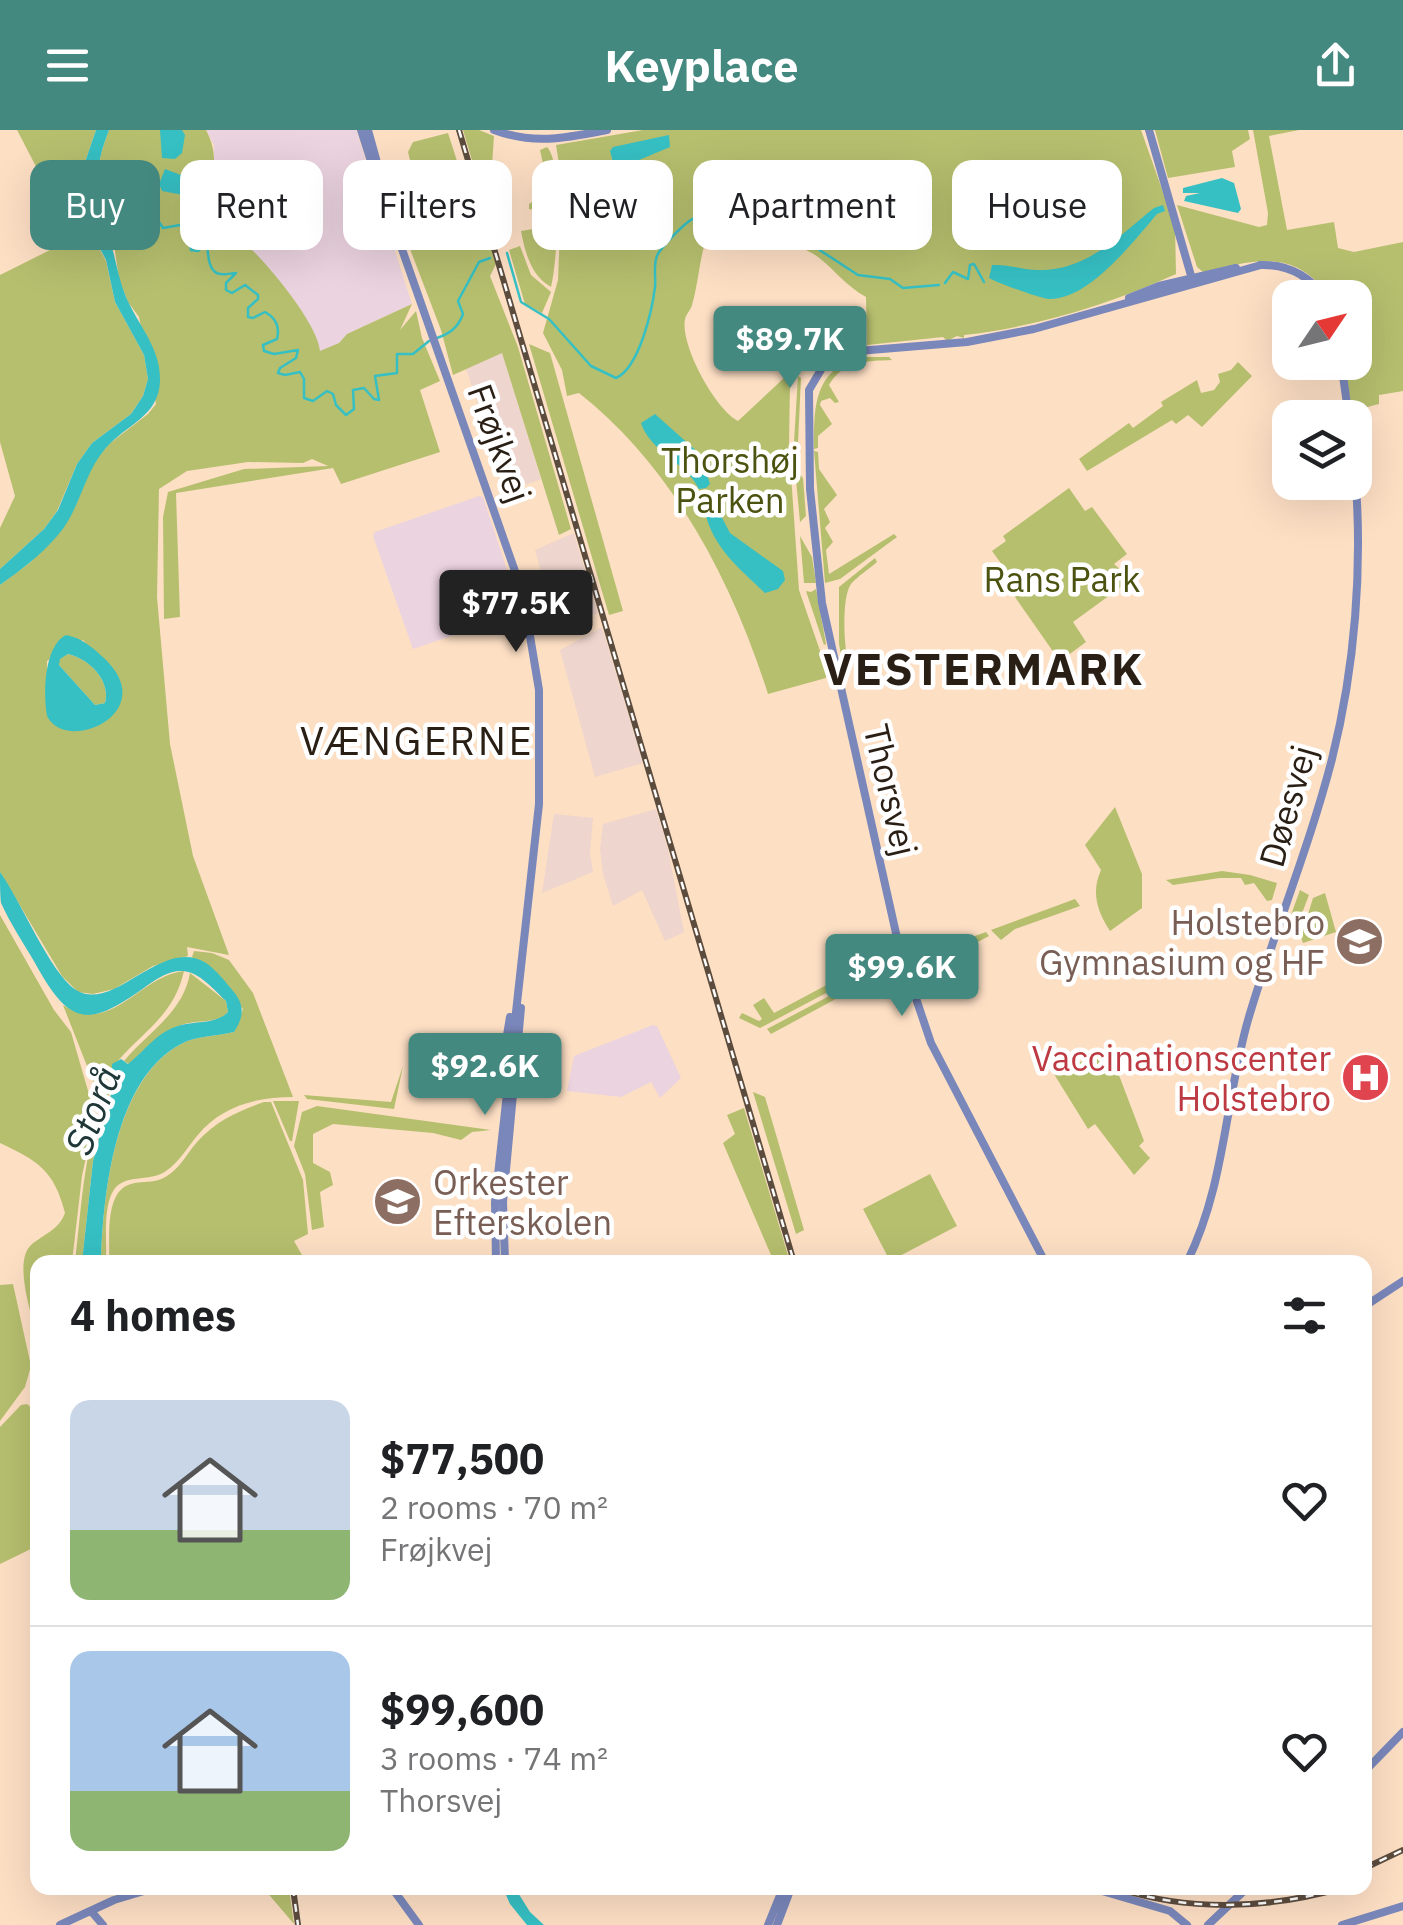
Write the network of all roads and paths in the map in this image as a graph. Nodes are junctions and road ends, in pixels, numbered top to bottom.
1 (364, 130) edge
2 (494, 130) edge
3 (607, 130) edge
4 (1149, 130) edge
5 (1307, 280) edge
6 (1193, 281) junction
7 (1355, 500) edge
8 (520, 973) junction
9 (517, 999) junction
10 (502, 1065) dead end
11 (496, 1255) edge
12 (505, 1255) edge
13 (1041, 1255) edge
14 (1191, 1255) edge
15 (1403, 1282) edge
16 (1372, 1302) edge
17 (1403, 1732) edge
18 (1372, 1764) edge
19 (135, 1895) edge
20 (397, 1895) edge
21 (780, 1895) edge
22 (789, 1895) edge
23 (1116, 1895) edge
24 (1240, 1895) edge
25 (1403, 1906) edge
26 (91, 1911) junction
27 (60, 1925) edge
28 (103, 1925) edge
29 (419, 1925) edge
30 (768, 1925) edge
31 (778, 1925) edge
32 (1187, 1925) edge
33 (1208, 1925) edge
34 (1342, 1925) edge

1 - 8 street, Frøjkvej
2 - 3 street
4 - 6 street
5 - 6 street, Thorsvej
6 - 13 street, Thorsvej
7 - 14 street, Døesvej
8 - 9 street, Frøjkvej
8 - 12 street, Frøjkvej
9 - 10 street, Frøjkvej
9 - 11 street, Frøjkvej
15 - 16 street
17 - 18 street
19 - 26 street
20 - 29 street
21 - 30 street
22 - 31 street
23 - 32 street
24 - 33 street
25 - 34 street
26 - 27 street
26 - 28 street

